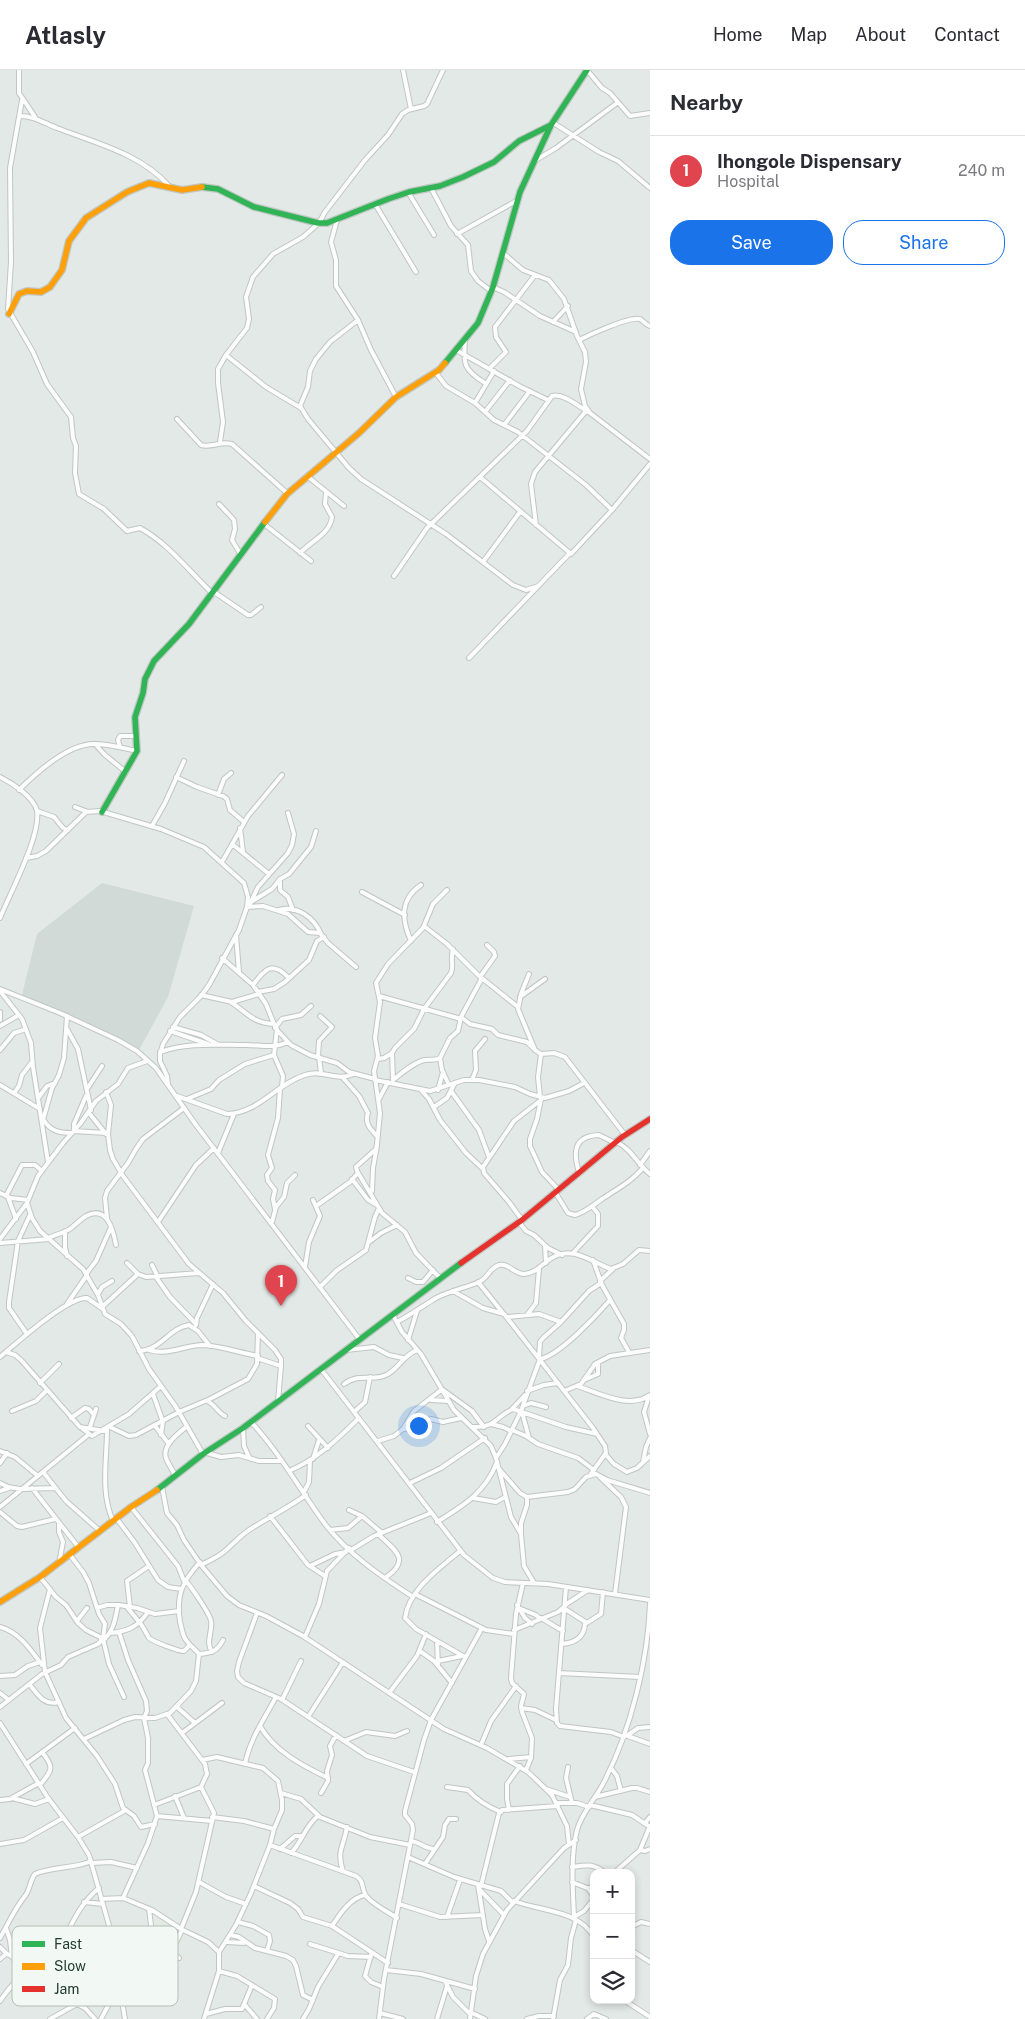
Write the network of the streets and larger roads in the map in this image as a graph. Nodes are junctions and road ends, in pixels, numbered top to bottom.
1 (19, 70) edge
2 (403, 70) edge
3 (443, 70) edge
4 (587, 70) edge
5 (22, 100) junction
6 (617, 103) junction
7 (412, 109) junction
8 (650, 113) edge
9 (20, 116) junction
10 (36, 119) junction
11 (552, 123) junction
12 (574, 135) junction
13 (536, 160) junction
14 (170, 188) junction
15 (431, 188) junction
16 (650, 188) edge
17 (408, 192) junction
18 (518, 200) junction
19 (375, 204) junction
20 (337, 220) junction
21 (319, 223) junction
22 (457, 234) junction
23 (434, 235) dead end
24 (503, 253) junction
25 (512, 262) junction
26 (500, 264) junction
27 (416, 272) dead end
28 (535, 275) junction
29 (492, 289) junction
30 (515, 300) junction
31 (568, 306) junction
32 (9, 314) junction
33 (358, 320) junction
34 (553, 322) junction
35 (650, 326) edge
36 (576, 332) junction
37 (465, 340) junction
38 (579, 340) junction
39 (456, 350) junction
40 (226, 355) junction
41 (464, 355) junction
42 (491, 370) junction
43 (436, 373) junction
44 (502, 375) junction
45 (510, 380) junction
46 (486, 383) junction
47 (506, 386) junction
48 (530, 391) junction
49 (396, 397) junction
50 (548, 400) junction
51 (475, 403) junction
52 (301, 408) junction
53 (485, 412) junction
54 (588, 412) junction
55 (177, 419) dead end
56 (504, 426) junction
57 (522, 436) junction
58 (220, 442) junction
59 (336, 453) junction
60 (548, 456) junction
61 (650, 458) edge
62 (650, 464) edge
63 (307, 476) junction
64 (480, 477) junction
65 (326, 492) junction
66 (288, 494) junction
67 (219, 504) dead end
68 (344, 506) dead end
69 (612, 510) junction
70 (520, 512) junction
71 (264, 524) junction
72 (430, 525) junction
73 (536, 525) junction
74 (300, 553) junction
75 (570, 553) junction
76 (240, 555) junction
77 (311, 561) dead end
78 (483, 562) junction
79 (394, 576) dead end
80 (538, 586) junction
81 (213, 593) junction
82 (262, 607) dead end
83 (469, 658) dead end
84 (136, 736) junction
85 (95, 744) junction
86 (120, 748) junction
87 (137, 751) junction
88 (184, 761) dead end
89 (126, 772) junction
90 (231, 773) dead end
91 (282, 775) dead end
92 (0, 777) edge
93 (176, 777) junction
94 (19, 790) junction
95 (218, 795) junction
96 (75, 807) dead end
97 (37, 811) junction
98 (88, 812) junction
99 (102, 812) junction
100 (288, 813) dead end
101 (244, 822) junction
102 (152, 826) junction
103 (240, 828) junction
104 (68, 830) junction
105 (316, 831) dead end
106 (232, 844) junction
107 (243, 852) junction
108 (26, 858) junction
109 (222, 862) junction
110 (269, 874) junction
111 (280, 879) junction
112 (421, 884) dead end
113 (447, 890) dead end
114 (362, 892) dead end
115 (249, 905) junction
116 (278, 910) junction
117 (293, 910) junction
118 (1, 914) edge
119 (405, 915) junction
120 (424, 926) junction
121 (236, 935) junction
122 (323, 935) junction
123 (411, 941) junction
124 (486, 945) dead end
125 (453, 949) junction
126 (222, 958) junction
127 (356, 967) dead end
128 (239, 972) junction
129 (529, 974) dead end
130 (481, 977) junction
131 (289, 978) junction
132 (545, 979) dead end
133 (253, 986) junction
134 (0, 991) edge
135 (258, 993) junction
136 (202, 995) junction
137 (379, 996) junction
138 (248, 997) junction
139 (520, 997) junction
140 (231, 1002) junction
141 (311, 1006) dead end
142 (518, 1007) junction
143 (424, 1009) junction
144 (0, 1012) edge
145 (19, 1015) junction
146 (67, 1016) junction
147 (320, 1016) dead end
148 (461, 1018) junction
149 (0, 1020) edge
150 (0, 1026) edge
151 (173, 1027) junction
152 (275, 1027) junction
153 (67, 1028) junction
154 (26, 1030) junction
155 (170, 1031) junction
156 (529, 1036) junction
157 (485, 1040) dead end
158 (519, 1040) junction
159 (288, 1042) junction
160 (210, 1045) junction
161 (221, 1046) junction
162 (274, 1047) junction
163 (0, 1050) edge
164 (535, 1050) junction
165 (160, 1052) junction
166 (392, 1053) junction
167 (541, 1054) junction
168 (274, 1055) junction
169 (319, 1057) junction
170 (378, 1058) junction
171 (440, 1058) junction
172 (147, 1060) junction
173 (32, 1062) junction
174 (102, 1066) dead end
175 (443, 1072) junction
176 (321, 1073) junction
177 (354, 1074) junction
178 (343, 1078) junction
179 (375, 1079) junction
180 (472, 1080) junction
181 (390, 1082) junction
182 (55, 1083) junction
183 (456, 1083) junction
184 (584, 1084) junction
185 (0, 1085) edge
186 (168, 1085) junction
187 (449, 1085) junction
188 (281, 1088) junction
189 (420, 1089) junction
190 (438, 1090) junction
191 (451, 1091) junction
192 (86, 1092) junction
193 (106, 1092) junction
194 (14, 1093) junction
195 (175, 1096) junction
196 (39, 1098) junction
197 (541, 1098) junction
198 (187, 1099) junction
199 (378, 1101) junction
200 (28, 1102) junction
201 (434, 1107) junction
202 (184, 1108) junction
203 (40, 1109) junction
204 (90, 1111) junction
205 (234, 1114) junction
206 (650, 1120) edge
207 (42, 1121) junction
208 (73, 1132) junction
209 (107, 1135) junction
210 (625, 1135) junction
211 (378, 1136) junction
212 (616, 1142) junction
213 (377, 1145) junction
214 (214, 1148) junction
215 (650, 1151) edge
216 (218, 1153) junction
217 (489, 1157) junction
218 (48, 1162) junction
219 (642, 1166) junction
220 (483, 1168) junction
221 (42, 1171) junction
222 (121, 1172) junction
223 (579, 1172) junction
224 (358, 1173) junction
225 (650, 1174) edge
226 (295, 1175) dead end
227 (352, 1179) junction
228 (557, 1191) junction
229 (0, 1193) edge
230 (372, 1194) junction
231 (7, 1196) junction
232 (313, 1200) dead end
233 (28, 1201) junction
234 (316, 1206) junction
235 (378, 1206) junction
236 (592, 1206) junction
237 (275, 1209) junction
238 (30, 1215) junction
239 (16, 1218) junction
240 (107, 1218) junction
241 (520, 1221) junction
242 (158, 1222) junction
243 (272, 1222) junction
244 (397, 1225) junction
245 (111, 1226) junction
246 (65, 1231) junction
247 (0, 1238) edge
248 (48, 1238) junction
249 (18, 1241) junction
250 (369, 1242) junction
251 (0, 1243) edge
252 (116, 1245) dead end
253 (545, 1246) junction
254 (650, 1251) edge
255 (573, 1253) junction
256 (562, 1255) junction
257 (67, 1256) junction
258 (594, 1260) junction
259 (127, 1263) dead end
260 (546, 1263) junction
261 (152, 1265) dead end
262 (305, 1267) junction
263 (615, 1268) junction
264 (539, 1269) junction
265 (433, 1270) junction
266 (199, 1273) junction
267 (86, 1274) junction
268 (138, 1274) junction
269 (157, 1277) junction
270 (408, 1278) dead end
271 (440, 1278) junction
272 (112, 1281) dead end
273 (478, 1282) junction
274 (600, 1282) junction
275 (213, 1284) junction
276 (320, 1287) junction
277 (453, 1291) junction
278 (98, 1295) junction
279 (610, 1300) junction
280 (67, 1304) junction
281 (102, 1308) junction
282 (417, 1310) junction
283 (503, 1313) junction
284 (393, 1315) junction
285 (527, 1315) junction
286 (507, 1317) junction
287 (397, 1322) junction
288 (561, 1322) junction
289 (196, 1326) junction
290 (258, 1333) junction
291 (28, 1334) junction
292 (360, 1340) junction
293 (408, 1340) junction
294 (210, 1346) junction
295 (149, 1350) junction
296 (346, 1350) junction
297 (417, 1350) junction
298 (650, 1350) edge
299 (140, 1351) junction
300 (6, 1352) junction
301 (629, 1352) junction
302 (0, 1356) edge
303 (258, 1357) junction
304 (403, 1358) junction
305 (539, 1358) junction
306 (598, 1363) junction
307 (59, 1364) dead end
308 (282, 1366) junction
309 (321, 1369) junction
310 (370, 1377) junction
311 (584, 1380) junction
312 (40, 1383) junction
313 (558, 1383) junction
314 (344, 1384) dead end
315 (162, 1386) junction
316 (577, 1386) junction
317 (440, 1388) junction
318 (46, 1391) junction
319 (564, 1391) junction
320 (527, 1393) junction
321 (154, 1394) junction
322 (650, 1396) edge
323 (207, 1401) junction
324 (278, 1401) junction
325 (428, 1401) junction
326 (448, 1401) junction
327 (523, 1406) junction
328 (546, 1407) dead end
329 (96, 1409) dead end
330 (511, 1410) junction
331 (12, 1411) dead end
332 (179, 1412) junction
333 (354, 1412) junction
334 (522, 1412) junction
335 (94, 1415) junction
336 (225, 1416) dead end
337 (72, 1418) junction
338 (359, 1418) junction
339 (461, 1418) junction
340 (163, 1421) junction
341 (251, 1422) junction
342 (491, 1424) junction
343 (155, 1426) junction
344 (187, 1426) junction
345 (308, 1426) dead end
346 (80, 1427) junction
347 (90, 1427) junction
348 (472, 1427) junction
349 (484, 1427) junction
350 (242, 1428) junction
351 (107, 1429) junction
352 (403, 1429) junction
353 (512, 1431) junction
354 (597, 1434) junction
355 (650, 1434) edge
356 (88, 1435) junction
357 (161, 1435) junction
358 (485, 1438) junction
359 (529, 1438) junction
360 (650, 1438) edge
361 (319, 1440) junction
362 (378, 1441) junction
363 (169, 1444) junction
364 (328, 1448) junction
365 (0, 1451) edge
366 (7, 1453) junction
367 (205, 1453) junction
368 (606, 1455) junction
369 (650, 1456) edge
370 (249, 1457) junction
371 (312, 1460) junction
372 (496, 1460) junction
373 (282, 1461) junction
374 (644, 1461) junction
375 (0, 1463) edge
376 (650, 1465) edge
377 (499, 1469) junction
378 (594, 1470) junction
379 (288, 1471) junction
380 (43, 1472) junction
381 (590, 1475) junction
382 (598, 1475) junction
383 (38, 1476) junction
384 (176, 1476) junction
385 (0, 1483) edge
386 (410, 1483) junction
387 (162, 1487) junction
388 (11, 1488) junction
389 (32, 1488) junction
390 (55, 1488) junction
391 (20, 1489) junction
392 (0, 1491) edge
393 (650, 1493) edge
394 (305, 1494) junction
395 (527, 1496) junction
396 (505, 1497) junction
397 (473, 1498) junction
398 (0, 1507) edge
399 (132, 1507) junction
400 (350, 1510) dead end
401 (0, 1512) edge
402 (431, 1513) junction
403 (270, 1516) junction
404 (362, 1516) junction
405 (55, 1519) junction
406 (115, 1520) junction
407 (437, 1522) junction
408 (59, 1524) junction
409 (330, 1530) junction
410 (101, 1531) junction
411 (380, 1534) junction
412 (521, 1534) junction
413 (80, 1548) junction
414 (349, 1550) junction
415 (460, 1551) junction
416 (70, 1555) junction
417 (59, 1563) junction
418 (200, 1564) junction
419 (149, 1566) junction
420 (310, 1566) junction
421 (325, 1576) junction
422 (40, 1577) junction
423 (385, 1578) junction
424 (185, 1581) junction
425 (523, 1583) junction
426 (534, 1583) junction
427 (566, 1587) junction
428 (50, 1589) junction
429 (181, 1589) junction
430 (588, 1590) junction
431 (603, 1592) junction
432 (615, 1594) junction
433 (414, 1596) junction
434 (128, 1599) junction
435 (0, 1602) edge
436 (650, 1602) edge
437 (518, 1605) junction
438 (124, 1606) junction
439 (565, 1607) junction
440 (87, 1608) dead end
441 (97, 1608) junction
442 (521, 1609) junction
443 (179, 1611) junction
444 (148, 1612) junction
445 (257, 1613) junction
446 (540, 1618) junction
447 (77, 1621) junction
448 (115, 1622) junction
449 (140, 1623) junction
450 (586, 1623) junction
451 (532, 1624) junction
452 (105, 1626) junction
453 (0, 1627) edge
454 (482, 1628) junction
455 (563, 1631) junction
456 (112, 1632) junction
457 (120, 1632) junction
458 (514, 1632) junction
459 (426, 1634) junction
460 (305, 1637) junction
461 (121, 1638) junction
462 (103, 1640) junction
463 (223, 1640) dead end
464 (437, 1641) junction
465 (562, 1644) junction
466 (190, 1645) junction
467 (420, 1651) junction
468 (212, 1652) junction
469 (199, 1654) junction
470 (463, 1656) junction
471 (301, 1660) dead end
472 (438, 1661) junction
473 (343, 1662) junction
474 (642, 1663) junction
475 (42, 1664) junction
476 (650, 1664) edge
477 (438, 1666) junction
478 (45, 1672) junction
479 (559, 1673) junction
480 (0, 1676) edge
481 (640, 1677) junction
482 (452, 1683) junction
483 (30, 1685) junction
484 (516, 1686) junction
485 (0, 1693) edge
486 (389, 1693) junction
487 (124, 1697) dead end
488 (276, 1697) junction
489 (9, 1700) junction
490 (282, 1700) junction
491 (59, 1702) junction
492 (222, 1703) dead end
493 (0, 1707) edge
494 (177, 1707) junction
495 (522, 1708) junction
496 (167, 1714) junction
497 (308, 1716) junction
498 (144, 1718) junction
499 (431, 1720) junction
500 (556, 1720) junction
501 (0, 1722) edge
502 (195, 1722) junction
503 (260, 1726) junction
504 (650, 1727) edge
505 (75, 1728) junction
506 (407, 1731) dead end
507 (5, 1732) junction
508 (182, 1733) junction
509 (0, 1735) edge
510 (336, 1735) junction
511 (625, 1736) junction
512 (84, 1739) junction
513 (344, 1741) junction
514 (650, 1744) edge
515 (481, 1745) junction
516 (42, 1752) junction
517 (531, 1757) junction
518 (509, 1759) junction
519 (202, 1760) junction
520 (26, 1764) junction
521 (245, 1764) junction
522 (520, 1766) junction
523 (568, 1767) dead end
524 (610, 1768) junction
525 (526, 1770) junction
526 (414, 1772) junction
527 (328, 1778) junction
528 (39, 1784) junction
529 (201, 1787) junction
530 (447, 1787) dead end
531 (546, 1789) junction
532 (621, 1791) junction
533 (650, 1792) edge
534 (281, 1793) junction
535 (321, 1793) dead end
536 (175, 1796) junction
537 (570, 1797) junction
538 (596, 1797) junction
539 (12, 1798) junction
540 (49, 1799) junction
541 (0, 1800) edge
542 (572, 1803) junction
543 (154, 1805) junction
544 (557, 1805) junction
545 (589, 1806) junction
546 (600, 1808) junction
547 (126, 1810) junction
548 (509, 1810) junction
549 (501, 1812) junction
550 (157, 1816) junction
551 (318, 1816) junction
552 (650, 1817) edge
553 (63, 1818) junction
554 (184, 1818) junction
555 (212, 1819) junction
556 (456, 1819) dead end
557 (646, 1823) junction
558 (155, 1824) junction
559 (347, 1827) junction
560 (650, 1827) edge
561 (274, 1828) junction
562 (301, 1836) junction
563 (78, 1837) junction
564 (576, 1840) junction
565 (411, 1843) junction
566 (0, 1844) edge
567 (270, 1845) junction
568 (568, 1845) junction
569 (280, 1849) junction
570 (435, 1849) junction
571 (650, 1849) edge
572 (640, 1850) junction
573 (291, 1853) junction
574 (339, 1856) junction
575 (408, 1857) junction
576 (91, 1862) junction
577 (425, 1864) junction
578 (572, 1867) junction
579 (137, 1868) junction
580 (336, 1868) junction
581 (599, 1869) edge
582 (619, 1869) edge
583 (343, 1870) junction
584 (460, 1880) junction
585 (199, 1882) junction
586 (572, 1882) junction
587 (254, 1886) junction
588 (479, 1886) junction
589 (98, 1888) junction
590 (588, 1888) joint
591 (590, 1893) edge
592 (365, 1895) junction
593 (123, 1898) junction
594 (101, 1899) junction
595 (84, 1902) junction
596 (514, 1902) junction
597 (103, 1904) junction
598 (246, 1904) junction
599 (399, 1904) junction
600 (590, 1904) edge
601 (149, 1909) junction
602 (483, 1915) junction
603 (504, 1915) junction
604 (447, 1917) junction
605 (397, 1918) junction
606 (574, 1918) junction
607 (238, 1922) junction
608 (649, 1923) edge
609 (635, 1925) edge
610 (69, 1926) edge
611 (108, 1926) edge
612 (151, 1926) edge
613 (332, 1926) junction
614 (6, 1928) junction
615 (182, 1929) junction
616 (590, 1932) edge
617 (231, 1935) junction
618 (0, 1938) edge
619 (178, 1938) edge
620 (489, 1941) junction
621 (227, 1942) junction
622 (246, 1943) junction
623 (310, 1944) dead end
624 (0, 1947) edge
625 (267, 1951) junction
626 (219, 1952) junction
627 (635, 1953) edge
628 (338, 1954) junction
629 (371, 1955) junction
630 (10, 1956) junction
631 (0, 1959) edge
632 (650, 1962) edge
633 (388, 1963) junction
634 (386, 1970) junction
635 (219, 1971) junction
636 (444, 1980) junction
637 (252, 1985) junction
638 (447, 1986) junction
639 (12, 1987) edge
640 (383, 1987) junction
641 (475, 1989) junction
642 (313, 2000) junction
643 (0, 2001) edge
644 (630, 2004) edge
645 (245, 2005) junction
646 (73, 2006) edge
647 (81, 2006) edge
648 (108, 2006) edge
649 (123, 2006) edge
650 (380, 2013) junction
651 (470, 2013) junction
652 (206, 2014) junction
653 (645, 2014) junction
654 (650, 2017) edge
655 (554, 2018) edge
656 (50, 2019) edge
657 (95, 2019) edge
658 (101, 2019) edge
659 (125, 2019) edge
660 (204, 2019) edge
661 (257, 2019) edge
662 (267, 2019) edge
663 (303, 2019) edge
664 (379, 2019) edge
665 (403, 2019) edge
666 (437, 2019) edge
667 (470, 2019) edge
668 (485, 2019) edge
669 (527, 2019) edge
670 (588, 2019) edge
671 (606, 2019) edge
672 (640, 2019) edge

1 - 5 street
2 - 7 street
3 - 7 street
4 - 6 street
4 - 11 street
5 - 9 street
5 - 10 street
6 - 8 street
6 - 12 street
7 - 21 street
9 - 10 street
9 - 32 street
10 - 14 street
11 - 12 street
11 - 13 street
11 - 15 street
12 - 13 street
12 - 16 street
13 - 18 street
14 - 21 street
14 - 32 street
15 - 17 street
15 - 22 street
17 - 19 street
17 - 23 street
18 - 22 street
18 - 24 street
19 - 20 street
19 - 27 street
20 - 21 street
20 - 33 street
21 - 40 street
22 - 29 street
24 - 25 street
24 - 26 street
25 - 26 street
25 - 28 street
26 - 29 street
28 - 30 street
28 - 31 street
29 - 30 street
29 - 37 street
30 - 34 street
30 - 42 street
31 - 34 street
31 - 36 street
32 - 81 street
33 - 49 street
33 - 52 street
34 - 36 street
35 - 38 street
36 - 38 street
37 - 39 street
37 - 41 street
38 - 54 street
39 - 41 street
39 - 43 street
40 - 52 street
40 - 58 street
41 - 42 street
41 - 46 street
42 - 44 street
42 - 46 street
43 - 49 street
43 - 51 street
44 - 45 street
44 - 47 street
45 - 47 street
45 - 48 street
46 - 51 street
47 - 53 street
48 - 50 street
48 - 56 street
49 - 59 street
50 - 54 street
50 - 57 street
51 - 53 street
52 - 59 street
53 - 56 street
54 - 60 street
54 - 61 street
55 - 58 street
56 - 57 street
57 - 60 street
57 - 64 street
58 - 66 street
59 - 63 street
59 - 72 street
60 - 69 street
60 - 73 street
62 - 69 street
63 - 65 street
63 - 66 street
64 - 70 street
64 - 72 street
65 - 68 street
65 - 74 street
66 - 71 street
67 - 76 street
69 - 75 street
70 - 73 street
70 - 78 street
71 - 74 street
71 - 76 street
72 - 78 street
72 - 79 street
73 - 75 street
74 - 77 street
75 - 80 street
76 - 81 street
78 - 80 street
80 - 83 street
81 - 82 street
81 - 84 street
84 - 86 street
84 - 87 street
85 - 86 street
85 - 89 street
85 - 94 street
86 - 87 street
87 - 89 street
88 - 93 street
89 - 99 street
90 - 95 street
91 - 101 street
92 - 94 street
93 - 95 street
93 - 102 street
94 - 97 street
95 - 101 street
96 - 98 street
97 - 104 street
97 - 108 street
98 - 99 street
98 - 104 street
99 - 102 street
100 - 110 street
101 - 103 street
102 - 109 street
103 - 106 street
103 - 107 street
104 - 108 street
105 - 111 street
106 - 107 street
106 - 109 street
107 - 110 street
108 - 118 street
109 - 115 street
110 - 115 street
111 - 115 street
111 - 117 street
112 - 119 street
113 - 120 street
114 - 119 street
115 - 116 street
115 - 121 street
116 - 117 street
116 - 122 street
117 - 122 street
119 - 123 street
120 - 123 street
120 - 125 street
121 - 126 street
121 - 128 street
122 - 127 street
122 - 131 street
123 - 137 street
124 - 130 street
125 - 130 street
125 - 143 street
126 - 128 street
126 - 136 street
128 - 133 street
129 - 139 street
130 - 142 street
130 - 148 street
131 - 133 street
131 - 135 street
132 - 139 street
133 - 135 street
133 - 138 street
134 - 145 street
134 - 146 street
135 - 138 street
135 - 152 street
136 - 140 street
136 - 151 street
137 - 143 street
137 - 170 street
138 - 140 street
139 - 142 street
140 - 152 street
141 - 152 street
142 - 156 street
143 - 148 street
143 - 166 street
144 - 149 street
145 - 150 street
145 - 154 street
146 - 153 street
146 - 172 street
147 - 169 street
148 - 158 street
148 - 171 street
151 - 155 street
151 - 161 street
152 - 159 street
152 - 162 street
153 - 182 street
153 - 192 street
154 - 163 street
154 - 173 street
155 - 160 street
155 - 165 street
156 - 158 street
156 - 164 street
157 - 180 street
158 - 164 street
159 - 162 street
159 - 169 street
160 - 161 street
160 - 165 street
161 - 162 street
162 - 168 street
164 - 167 street
165 - 186 street
166 - 170 street
166 - 181 street
167 - 184 street
167 - 197 street
168 - 188 street
168 - 198 street
169 - 176 street
169 - 177 street
170 - 179 street
171 - 175 street
171 - 181 street
172 - 186 street
172 - 193 street
173 - 194 street
173 - 196 street
174 - 192 street
175 - 187 street
175 - 190 street
176 - 178 street
176 - 188 street
177 - 178 street
177 - 179 street
178 - 211 street
179 - 181 street
179 - 199 street
180 - 183 street
180 - 197 street
181 - 189 street
181 - 199 street
182 - 196 street
182 - 207 street
183 - 187 street
183 - 191 street
184 - 197 street
184 - 210 street
185 - 194 street
186 - 195 street
187 - 190 street
188 - 205 street
188 - 237 street
189 - 190 street
189 - 201 street
191 - 201 street
191 - 217 street
192 - 204 street
192 - 208 street
193 - 204 street
193 - 209 street
194 - 200 street
195 - 198 street
195 - 202 street
196 - 200 street
196 - 203 street
197 - 217 street
197 - 228 street
198 - 205 street
199 - 211 street
200 - 203 street
201 - 220 street
202 - 214 street
202 - 222 street
203 - 207 street
204 - 208 street
204 - 209 street
205 - 216 street
206 - 210 street
207 - 208 street
207 - 218 street
208 - 209 street
208 - 218 street
209 - 222 street
210 - 212 street
211 - 213 street
212 - 219 street
212 - 223 street
212 - 223 street
213 - 224 street
213 - 230 street
214 - 216 street
214 - 242 street
215 - 219 street
216 - 243 street
217 - 220 street
218 - 221 street
219 - 225 street
219 - 236 street
220 - 241 street
221 - 231 street
221 - 233 street
222 - 240 street
222 - 242 street
223 - 228 street
224 - 227 street
224 - 230 street
226 - 237 street
227 - 234 street
227 - 235 street
228 - 236 street
228 - 241 street
229 - 231 street
230 - 235 street
231 - 233 street
231 - 239 street
232 - 234 street
233 - 238 street
233 - 239 street
234 - 262 street
235 - 244 street
235 - 250 street
236 - 255 street
237 - 243 street
238 - 248 street
238 - 249 street
239 - 247 street
240 - 245 street
240 - 246 street
241 - 253 street
241 - 271 street
242 - 266 street
243 - 262 street
244 - 250 street
244 - 265 street
245 - 252 street
245 - 267 street
246 - 248 street
246 - 257 street
248 - 249 street
248 - 257 street
249 - 251 street
249 - 291 street
250 - 276 street
253 - 256 street
253 - 260 street
254 - 263 street
255 - 256 street
255 - 258 street
256 - 260 street
257 - 267 street
258 - 263 street
258 - 274 street
259 - 268 street
260 - 264 street
261 - 269 street
262 - 276 street
263 - 274 street
264 - 273 street
264 - 285 street
265 - 270 street
265 - 271 street
266 - 269 street
266 - 275 street
267 - 278 street
267 - 280 street
268 - 269 street
268 - 281 street
269 - 289 street
271 - 284 street
272 - 278 street
273 - 277 street
273 - 283 street
274 - 279 street
274 - 288 street
275 - 289 street
275 - 290 street
276 - 292 street
277 - 282 street
277 - 283 street
278 - 281 street
279 - 301 street
279 - 305 street
280 - 281 street
280 - 291 street
281 - 299 street
282 - 287 street
282 - 293 street
283 - 286 street
284 - 287 street
284 - 292 street
285 - 286 street
285 - 288 street
286 - 305 street
287 - 293 street
288 - 305 street
289 - 294 street
289 - 295 street
290 - 303 street
290 - 308 street
291 - 300 street
292 - 296 street
293 - 297 street
294 - 295 street
294 - 303 street
295 - 299 street
296 - 304 street
296 - 309 street
297 - 304 street
297 - 317 street
298 - 301 street
299 - 315 street
300 - 302 street
300 - 312 street
301 - 306 street
303 - 308 street
303 - 323 street
304 - 310 street
305 - 313 street
305 - 320 street
306 - 311 street
306 - 311 street
307 - 312 street
308 - 324 street
309 - 324 street
309 - 333 street
310 - 314 street
310 - 333 street
311 - 316 street
312 - 318 street
313 - 319 street
313 - 320 street
315 - 321 street
315 - 332 street
316 - 319 street
316 - 322 street
317 - 325 street
317 - 326 street
317 - 349 street
318 - 331 street
318 - 337 street
319 - 354 street
320 - 327 street
320 - 330 street
321 - 340 street
321 - 351 street
322 - 355 street
323 - 332 street
323 - 336 street
324 - 341 street
325 - 326 street
325 - 352 street
326 - 339 street
327 - 328 street
327 - 334 street
329 - 335 street
330 - 334 street
330 - 342 street
332 - 340 street
332 - 344 street
333 - 338 street
334 - 353 street
334 - 354 street
334 - 359 street
335 - 337 street
335 - 347 street
337 - 346 street
338 - 362 street
338 - 364 street
339 - 348 street
339 - 352 street
340 - 343 street
340 - 357 street
341 - 350 street
341 - 373 street
342 - 349 street
342 - 353 street
343 - 351 street
343 - 357 street
344 - 363 street
344 - 367 street
345 - 361 street
346 - 347 street
346 - 356 street
347 - 351 street
348 - 349 street
348 - 358 street
350 - 367 street
350 - 370 street
351 - 356 street
351 - 406 street
352 - 362 street
353 - 359 street
353 - 372 street
354 - 368 street
356 - 380 street
357 - 363 street
358 - 372 street
358 - 386 street
359 - 378 street
360 - 374 street
361 - 364 street
361 - 371 street
362 - 386 street
363 - 384 street
364 - 371 street
365 - 366 street
366 - 375 street
366 - 383 street
367 - 370 street
367 - 384 street
368 - 374 street
368 - 378 street
369 - 374 street
370 - 373 street
371 - 379 street
371 - 394 street
372 - 377 street
372 - 397 street
373 - 379 street
374 - 376 street
377 - 395 street
377 - 396 street
378 - 381 street
379 - 394 street
380 - 383 street
380 - 390 street
381 - 382 street
381 - 395 street
382 - 393 street
382 - 432 street
383 - 391 street
384 - 387 street
385 - 388 street
386 - 402 street
387 - 399 street
387 - 418 street
388 - 391 street
388 - 392 street
389 - 390 street
389 - 391 street
389 - 405 street
390 - 410 street
391 - 398 street
394 - 403 street
394 - 409 street
395 - 412 street
396 - 397 street
396 - 412 street
397 - 407 street
399 - 406 street
399 - 424 street
400 - 404 street
401 - 405 street
402 - 407 street
402 - 411 street
403 - 418 street
403 - 420 street
404 - 409 street
404 - 411 street
405 - 408 street
406 - 410 street
406 - 419 street
407 - 415 street
408 - 413 street
408 - 417 street
409 - 414 street
410 - 413 street
411 - 414 street
411 - 423 street
412 - 426 street
413 - 416 street
414 - 420 street
414 - 421 street
414 - 423 street
415 - 425 street
415 - 433 street
416 - 417 street
416 - 441 street
417 - 422 street
418 - 424 street
418 - 445 street
419 - 429 street
419 - 434 street
420 - 421 street
421 - 460 street
422 - 428 street
422 - 435 street
423 - 433 street
424 - 429 street
424 - 468 street
425 - 426 street
425 - 437 street
426 - 427 street
427 - 430 street
427 - 439 street
428 - 447 street
428 - 475 street
429 - 443 street
430 - 431 street
430 - 439 street
431 - 432 street
431 - 450 street
432 - 436 street
433 - 454 street
433 - 459 street
434 - 438 street
434 - 438 street
436 - 474 street
437 - 442 street
437 - 458 street
438 - 441 street
438 - 444 street
438 - 448 street
438 - 449 street
439 - 446 street
439 - 450 street
439 - 455 street
440 - 447 street
441 - 452 street
442 - 446 street
442 - 451 street
443 - 444 street
443 - 466 street
444 - 449 street
445 - 460 street
445 - 488 street
446 - 451 street
446 - 455 street
447 - 462 street
448 - 456 street
448 - 457 street
449 - 457 street
449 - 466 street
450 - 465 street
451 - 458 street
452 - 456 street
452 - 462 street
453 - 475 street
454 - 458 street
454 - 470 street
455 - 465 street
456 - 457 street
456 - 461 street
456 - 462 street
457 - 461 street
458 - 484 street
459 - 464 street
459 - 467 street
460 - 473 street
461 - 498 street
462 - 478 street
462 - 487 street
463 - 468 street
464 - 470 street
464 - 472 street
465 - 479 street
466 - 469 street
467 - 477 street
467 - 486 street
468 - 469 street
469 - 494 street
470 - 472 street
470 - 482 street
471 - 490 street
472 - 477 street
473 - 486 street
473 - 497 street
474 - 476 street
474 - 481 street
475 - 478 street
475 - 480 street
477 - 482 street
478 - 483 street
478 - 491 street
479 - 481 street
479 - 500 street
481 - 511 street
482 - 499 street
483 - 489 street
483 - 491 street
484 - 495 street
484 - 515 street
485 - 489 street
486 - 499 street
488 - 490 street
488 - 503 street
489 - 493 street
490 - 497 street
491 - 505 street
492 - 502 street
494 - 496 street
494 - 502 street
495 - 500 street
495 - 517 street
496 - 498 street
496 - 508 street
497 - 510 street
498 - 512 street
498 - 543 street
499 - 515 street
499 - 526 street
500 - 511 street
501 - 507 street
502 - 508 street
503 - 521 street
503 - 527 street
504 - 511 street
505 - 512 street
505 - 516 street
506 - 513 street
507 - 509 street
507 - 520 street
508 - 519 street
510 - 513 street
510 - 527 street
511 - 514 street
511 - 524 street
512 - 547 street
513 - 526 street
515 - 518 street
516 - 520 street
516 - 528 street
517 - 518 street
517 - 525 street
518 - 522 street
519 - 521 street
519 - 529 street
520 - 528 street
521 - 534 street
522 - 525 street
522 - 548 street
523 - 537 street
524 - 532 street
524 - 538 street
525 - 531 street
526 - 565 street
527 - 535 street
528 - 539 street
528 - 540 street
529 - 536 street
529 - 555 street
530 - 549 street
531 - 537 street
531 - 544 street
532 - 533 street
532 - 538 street
534 - 551 street
534 - 561 street
536 - 543 street
536 - 554 street
537 - 542 street
538 - 545 street
538 - 546 street
539 - 540 street
539 - 541 street
540 - 553 street
542 - 544 street
542 - 545 street
543 - 550 street
544 - 548 street
544 - 568 street
545 - 546 street
545 - 564 street
546 - 557 street
547 - 558 street
547 - 563 street
548 - 549 street
549 - 588 street
550 - 554 street
550 - 558 street
551 - 559 street
551 - 562 street
552 - 557 street
553 - 563 street
553 - 566 street
554 - 555 street
555 - 561 street
555 - 585 street
556 - 570 street
557 - 560 street
558 - 579 street
559 - 565 street
559 - 574 street
560 - 572 street
561 - 567 street
562 - 569 street
562 - 573 street
563 - 576 street
564 - 568 street
564 - 578 street
565 - 570 street
565 - 575 street
567 - 569 street
567 - 587 street
568 - 596 street
569 - 573 street
570 - 577 street
571 - 572 street
572 - 582 street
573 - 580 street
574 - 580 street
574 - 583 street
575 - 577 street
575 - 599 street
576 - 579 street
576 - 589 street
576 - 614 street
577 - 584 street
578 - 581 street
578 - 586 street
579 - 593 street
580 - 583 street
583 - 592 street
584 - 588 street
584 - 604 street
585 - 598 street
585 - 615 street
586 - 590 street
586 - 606 street
587 - 598 street
587 - 613 street
588 - 596 street
588 - 602 street
588 - 603 street
589 - 594 street
589 - 595 street
590 - 591 street
592 - 605 street
592 - 613 street
593 - 594 street
593 - 601 street
594 - 597 street
595 - 597 street
595 - 610 street
596 - 603 street
596 - 606 street
597 - 611 street
598 - 607 street
599 - 604 street
599 - 605 street
600 - 606 street
601 - 612 street
601 - 615 street
602 - 604 street
602 - 620 street
603 - 620 street
605 - 633 street
606 - 616 street
606 - 655 street
607 - 617 street
607 - 625 street
608 - 609 street
613 - 629 street
614 - 618 street
614 - 630 street
615 - 619 street
615 - 626 street
617 - 621 street
617 - 622 street
620 - 641 street
621 - 622 street
621 - 626 street
622 - 625 street
623 - 628 street
624 - 630 street
625 - 642 street
626 - 635 street
627 - 632 street
628 - 629 street
628 - 642 street
629 - 633 street
629 - 640 street
630 - 631 street
633 - 634 street
634 - 636 street
634 - 640 street
635 - 637 street
635 - 652 street
636 - 638 street
636 - 641 street
637 - 645 street
637 - 662 street
638 - 651 street
638 - 666 street
639 - 643 street
640 - 650 street
641 - 651 street
642 - 663 street
644 - 653 street
645 - 652 street
645 - 661 street
646 - 656 street
647 - 657 street
648 - 658 street
649 - 659 street
650 - 664 street
650 - 665 street
651 - 667 street
651 - 668 street
652 - 660 street
653 - 654 street
653 - 672 street
655 - 669 street
670 - 671 street

